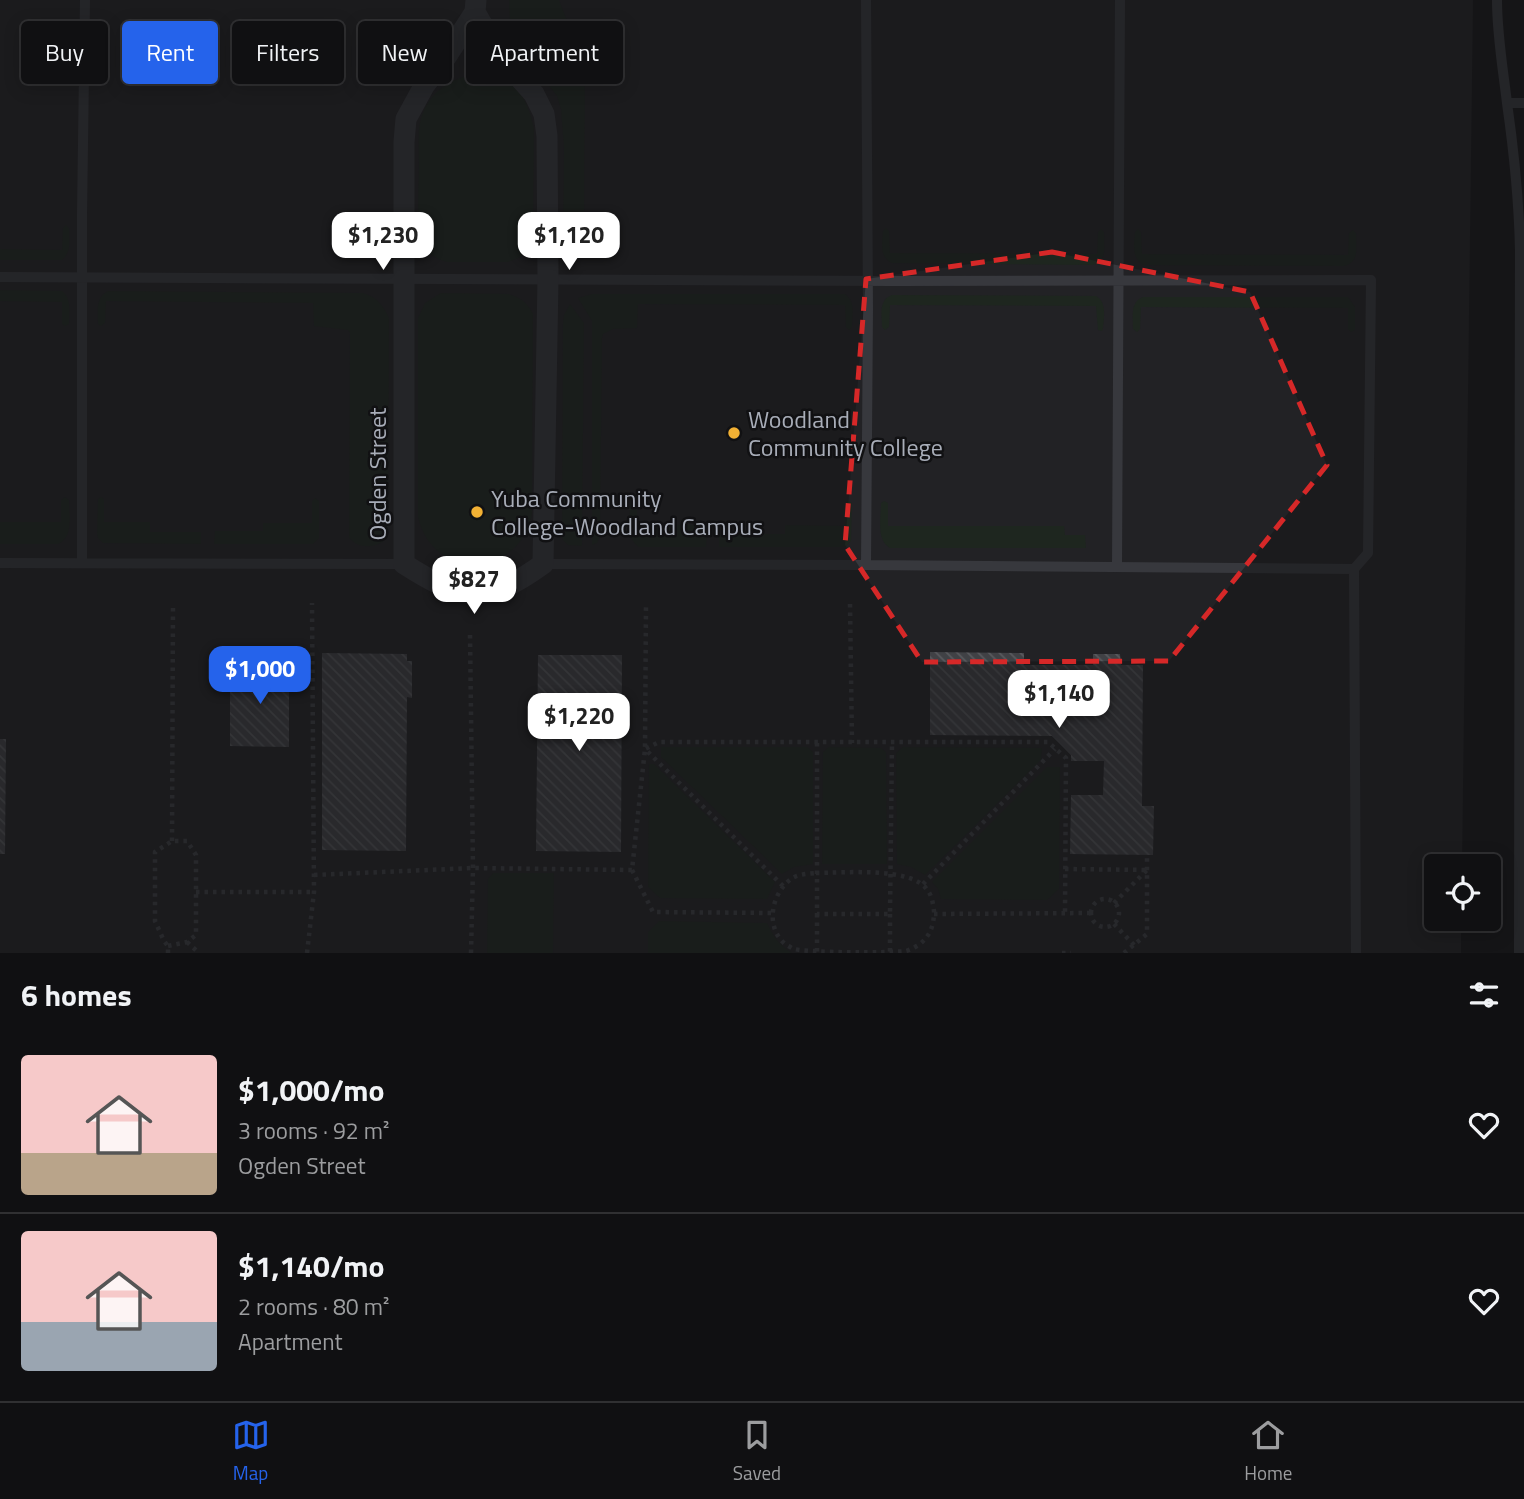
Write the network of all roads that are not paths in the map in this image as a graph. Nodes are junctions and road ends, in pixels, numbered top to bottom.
1 (85, 0) edge
2 (866, 0) edge
3 (1120, 0) edge
4 (1497, 0) edge
5 (475, 6) edge
6 (1507, 103) junction
7 (1524, 103) edge
8 (1522, 250) edge
9 (0, 276) edge
10 (83, 277) junction
11 (404, 279) junction
12 (548, 279) junction
13 (868, 280) junction
14 (1118, 280) junction
15 (1522, 289) edge
16 (1522, 363) edge
17 (0, 563) edge
18 (82, 563) junction
19 (404, 564) junction
20 (543, 565) junction
21 (866, 565) junction
22 (1117, 567) junction
23 (1354, 569) junction
24 (1522, 658) edge
25 (1521, 835) edge
26 (1356, 953) edge
27 (1519, 953) edge

1 - 10 lane
2 - 13 lane
3 - 14 lane
4 - 6 lane
5 - 11 street, Ogden Street
5 - 12 street, Ogden Street
6 - 7 lane
6 - 8 lane
8 - 15 lane
9 - 10 lane
10 - 11 lane
10 - 18 lane
11 - 12 lane
11 - 19 street, Ogden Street
12 - 13 lane
12 - 20 street, Ogden Street
13 - 14 lane
13 - 21 lane
14 - 22 lane
14 - 23 lane
15 - 16 lane
16 - 24 lane
17 - 18 lane
18 - 19 lane
19 - 20 street, Ogden Street
20 - 21 lane
21 - 22 lane
22 - 23 lane
23 - 26 lane
24 - 25 lane
25 - 27 lane

